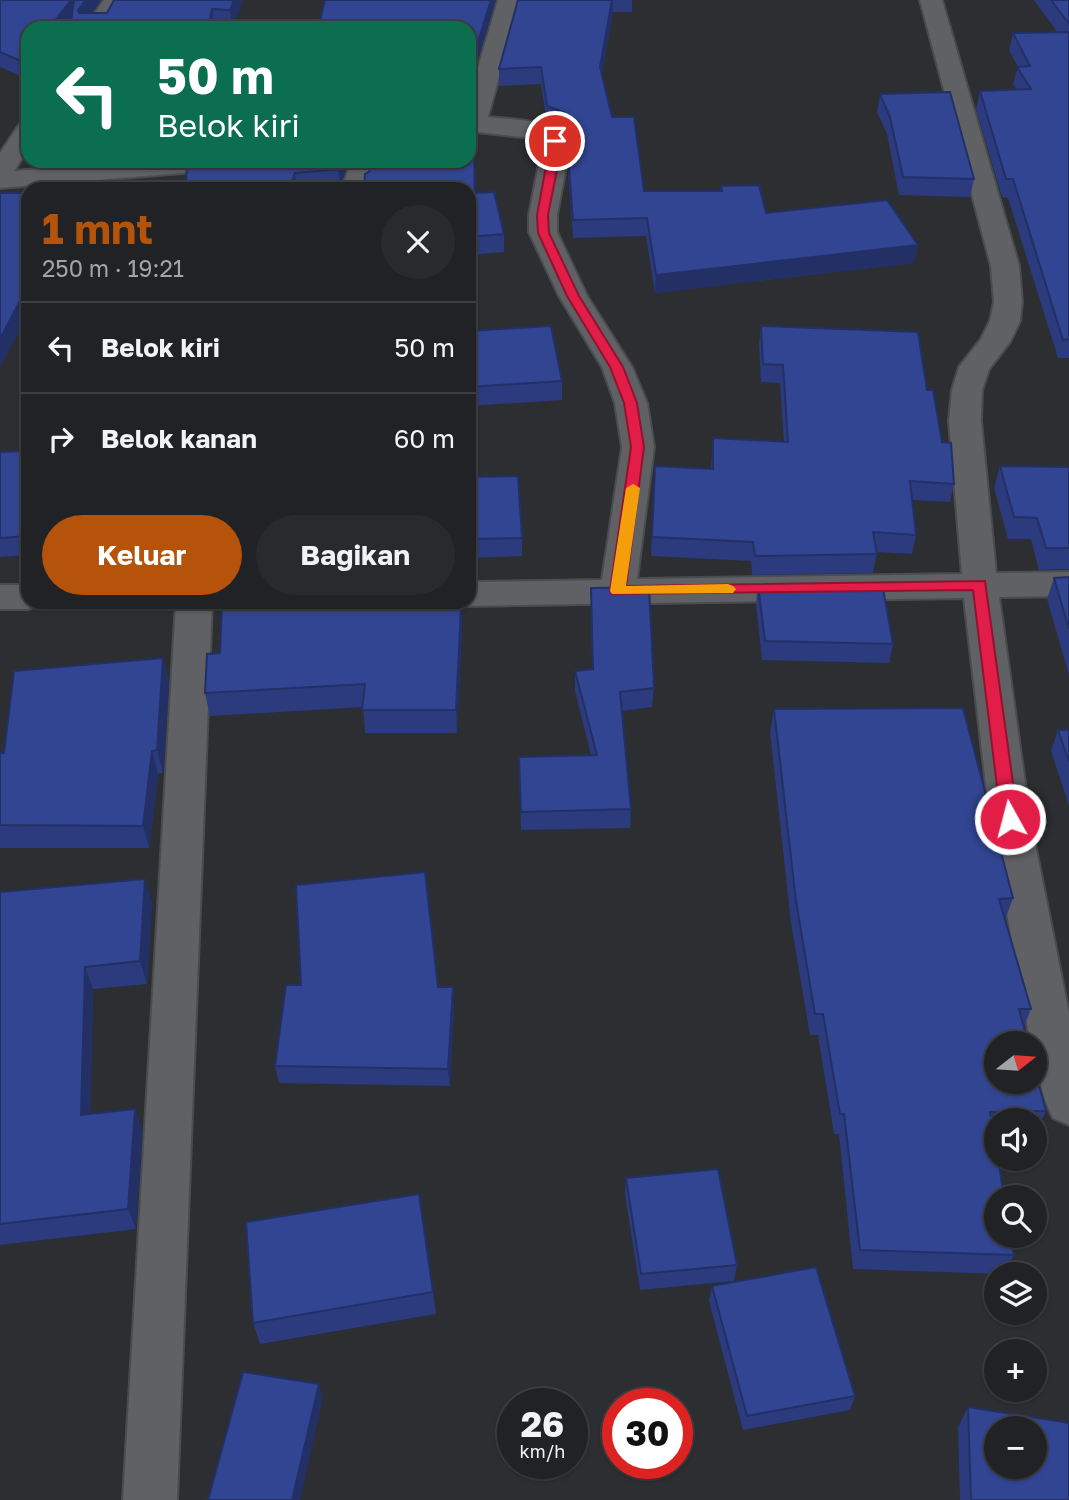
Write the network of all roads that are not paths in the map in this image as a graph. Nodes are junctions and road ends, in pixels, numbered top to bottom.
1 (115, 0) edge
2 (509, 0) edge
3 (931, 0) edge
4 (101, 21) edge
5 (476, 107) edge
6 (476, 124) edge
7 (21, 140) edge
8 (146, 168) edge
9 (0, 172) edge
10 (0, 180) edge
11 (1069, 584) edge
12 (980, 585) junction
13 (618, 591) junction
14 (476, 594) edge
15 (0, 597) edge
16 (21, 597) edge
17 (194, 609) edge
18 (1069, 1104) edge
19 (150, 1500) edge

1 - 4 street
2 - 5 street
3 - 12 street
6 - 13 street
7 - 9 street
8 - 10 street
11 - 12 street
12 - 13 street
12 - 18 street
13 - 14 street
15 - 16 street
17 - 19 street

